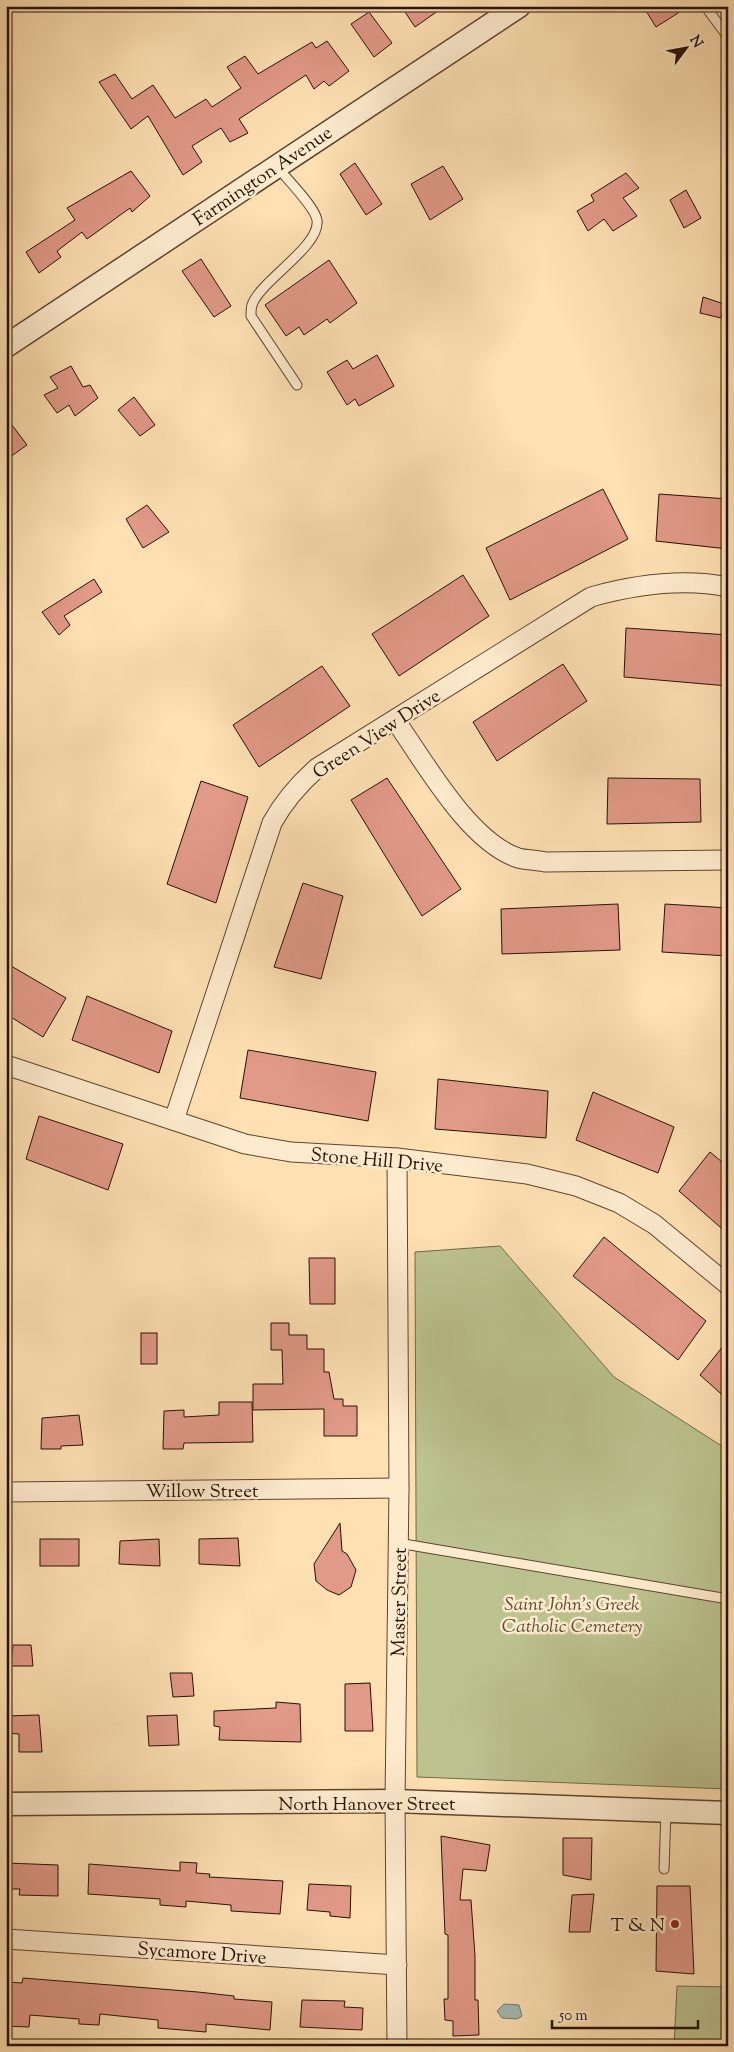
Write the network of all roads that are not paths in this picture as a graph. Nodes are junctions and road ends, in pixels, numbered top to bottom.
1 (519, 6) edge
2 (705, 6) edge
3 (728, 37) edge
4 (276, 166) junction
5 (6, 346) edge
6 (297, 385) dead end
7 (728, 586) edge
8 (395, 720) junction
9 (728, 860) edge
10 (6, 1065) edge
11 (174, 1120) junction
12 (397, 1158) junction
13 (728, 1284) edge
14 (399, 1488) junction
15 (6, 1492) edge
16 (398, 1543) junction
17 (728, 1599) edge
18 (395, 1801) junction
19 (6, 1804) edge
20 (666, 1811) junction
21 (728, 1813) edge
22 (664, 1870) dead end
23 (6, 1939) edge
24 (397, 1965) junction
25 (397, 2046) edge

1 - 4 street, Farmington Avenue
2 - 3 lane
4 - 5 street, Farmington Avenue
4 - 6 lane
7 - 8 street, Green View Drive
8 - 9 street
8 - 11 street, Green View Drive
10 - 11 street, Stone Hill Drive
11 - 12 street, Stone Hill Drive
12 - 13 street, Stone Hill Drive
12 - 14 street, Master Street
14 - 15 street, Willow Street
14 - 16 street, Master Street
16 - 17 lane
16 - 18 street, Master Street
18 - 19 street, North Hanover Street
18 - 20 street, North Hanover Street
18 - 24 street, Master Street
20 - 21 street, North Hanover Street
20 - 22 lane
23 - 24 street, Sycamore Drive
24 - 25 street, Master Street

